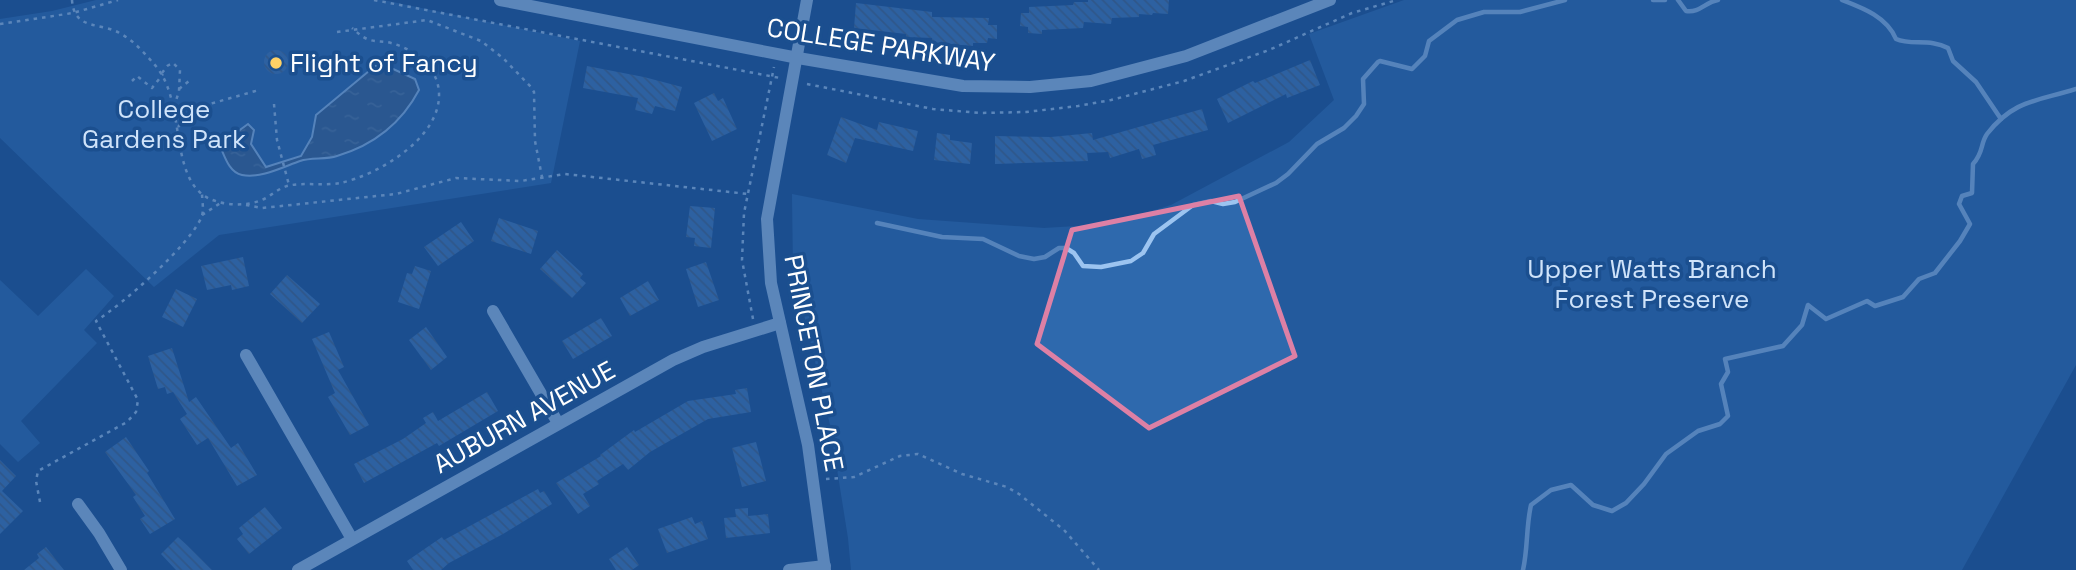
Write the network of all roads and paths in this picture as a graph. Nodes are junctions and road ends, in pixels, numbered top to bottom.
1 (72, 0) edge
2 (117, 0) edge
3 (500, 0) edge
4 (807, 0) edge
5 (1330, 0) edge
6 (549, 5) edge
7 (429, 10) dead end
8 (73, 13) junction
9 (427, 20) junction
10 (0, 24) edge
11 (352, 28) junction
12 (337, 32) dead end
13 (777, 54) junction
14 (798, 58) junction
15 (162, 73) junction
16 (132, 81) dead end
17 (189, 81) dead end
18 (179, 89) junction
19 (259, 90) dead end
20 (274, 104) dead end
21 (173, 109) junction
22 (178, 127) junction
23 (542, 177) junction
24 (289, 185) junction
25 (202, 193) junction
26 (748, 194) junction
27 (222, 202) junction
28 (243, 204) junction
29 (202, 215) junction
30 (493, 311) dead end
31 (780, 323) junction
32 (755, 330) junction
33 (246, 355) dead end
34 (558, 423) junction
35 (816, 477) dead end
36 (40, 502) dead end
37 (78, 504) dead end
38 (352, 540) junction
39 (825, 568) edge
40 (121, 570) edge
41 (298, 570) edge
42 (789, 570) edge
43 (1099, 570) edge

1 - 8 path
2 - 8 path
3 - 6 street, COLLEGE PARKWAY
4 - 14 street, PRINCETON PLACE
5 - 14 street, COLLEGE PARKWAY
6 - 13 street, COLLEGE PARKWAY
7 - 9 path
8 - 10 path
8 - 15 path
9 - 11 path
9 - 23 path
11 - 12 path
11 - 24 path
13 - 14 street, COLLEGE PARKWAY
13 - 26 path
14 - 31 street, PRINCETON PLACE
15 - 16 path
15 - 18 path
15 - 21 path
17 - 18 path
18 - 21 path
19 - 22 path
20 - 24 path
21 - 22 path
22 - 25 path
23 - 26 path
23 - 28 path
24 - 28 path
25 - 27 path
25 - 29 path
26 - 32 path
27 - 28 path
27 - 29 path
29 - 36 path
30 - 34 street
31 - 32 street, AUBURN AVENUE
31 - 39 street, PRINCETON PLACE
32 - 34 street, AUBURN AVENUE
33 - 38 street
34 - 38 street, AUBURN AVENUE
35 - 43 path
37 - 40 street
38 - 41 street, AUBURN AVENUE
39 - 42 street

